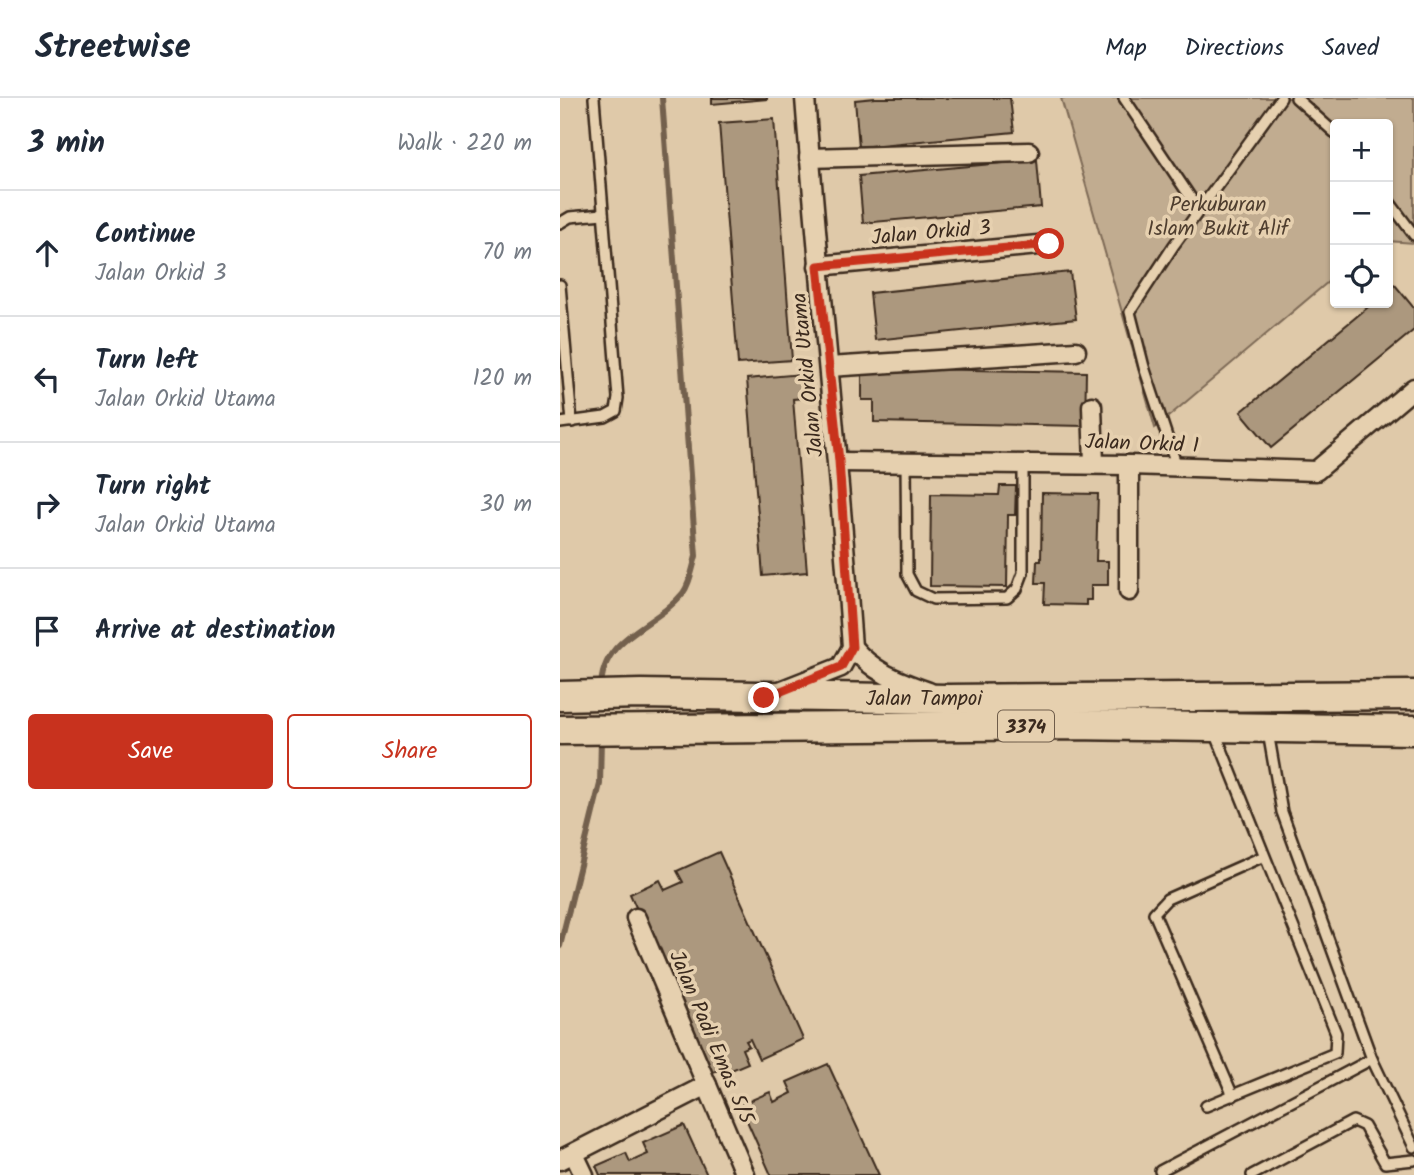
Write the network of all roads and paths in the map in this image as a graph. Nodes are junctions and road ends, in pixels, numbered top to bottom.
1 (594, 98) edge
2 (805, 98) edge
3 (1124, 98) edge
4 (1281, 98) edge
5 (1296, 98) edge
6 (1330, 129) edge
7 (1029, 152) dead end
8 (809, 158) junction
9 (1393, 207) edge
10 (1199, 210) junction
11 (603, 214) junction
12 (560, 223) edge
13 (1414, 235) edge
14 (1049, 244) dead end
15 (818, 266) junction
16 (560, 285) edge
17 (1076, 351) dead end
18 (829, 367) junction
19 (1414, 388) edge
20 (1092, 406) dead end
21 (572, 422) junction
22 (560, 423) edge
23 (839, 461) junction
24 (906, 462) junction
25 (1023, 464) junction
26 (1094, 464) junction
27 (1129, 465) junction
28 (1177, 467) junction
29 (1129, 591) dead end
30 (852, 647) junction
31 (1414, 695) edge
32 (560, 696) edge
33 (764, 698) junction
34 (948, 699) junction
35 (1213, 727) junction
36 (1267, 727) junction
37 (560, 730) edge
38 (1414, 730) edge
39 (1264, 856) junction
40 (636, 918) dead end
41 (1372, 1059) junction
42 (707, 1085) junction
43 (1233, 1096) junction
44 (1206, 1106) dead end
45 (1414, 1147) edge
46 (567, 1157) edge
47 (1414, 1160) edge
48 (1158, 1174) edge
49 (584, 1175) edge
50 (745, 1175) edge
51 (1252, 1175) edge

1 - 11 lane
2 - 8 street, Jalan Orkid Utama
3 - 10 lane
4 - 10 lane
5 - 6 lane
7 - 8 street
8 - 15 street, Jalan Orkid Utama
9 - 13 lane
10 - 28 lane
11 - 12 lane
11 - 21 lane
14 - 15 street, Jalan Orkid 3
15 - 18 street, Jalan Orkid Utama
16 - 21 lane
17 - 18 street
18 - 23 street, Jalan Orkid Utama
19 - 28 street, Jalan Orkid 1
20 - 26 street
21 - 22 lane
23 - 24 street, Jalan Orkid 1
23 - 30 street, Jalan Orkid Utama
24 - 25 street, Jalan Orkid 1
24 - 25 lane
25 - 26 street, Jalan Orkid 1
26 - 27 street, Jalan Orkid 1
27 - 28 street, Jalan Orkid 1
27 - 29 street
30 - 33 street
30 - 34 street
31 - 34 main road, Jalan Tampoi / 3374
32 - 33 main road, Jalan Tampoi / 3374
33 - 34 main road, Jalan Tampoi / 3374
35 - 36 main road, Jalan Tampoi / 3374
35 - 37 main road, Jalan Tampoi / 3374
35 - 39 lane
36 - 38 main road, Jalan Tampoi / 3374
36 - 41 lane
39 - 43 lane
39 - 43 lane
40 - 42 street, Jalan Padi Emas 5/5
41 - 45 lane
41 - 48 lane
42 - 46 street
42 - 50 street, Jalan Padi Emas 5/5
43 - 44 lane
46 - 49 street
47 - 51 lane

